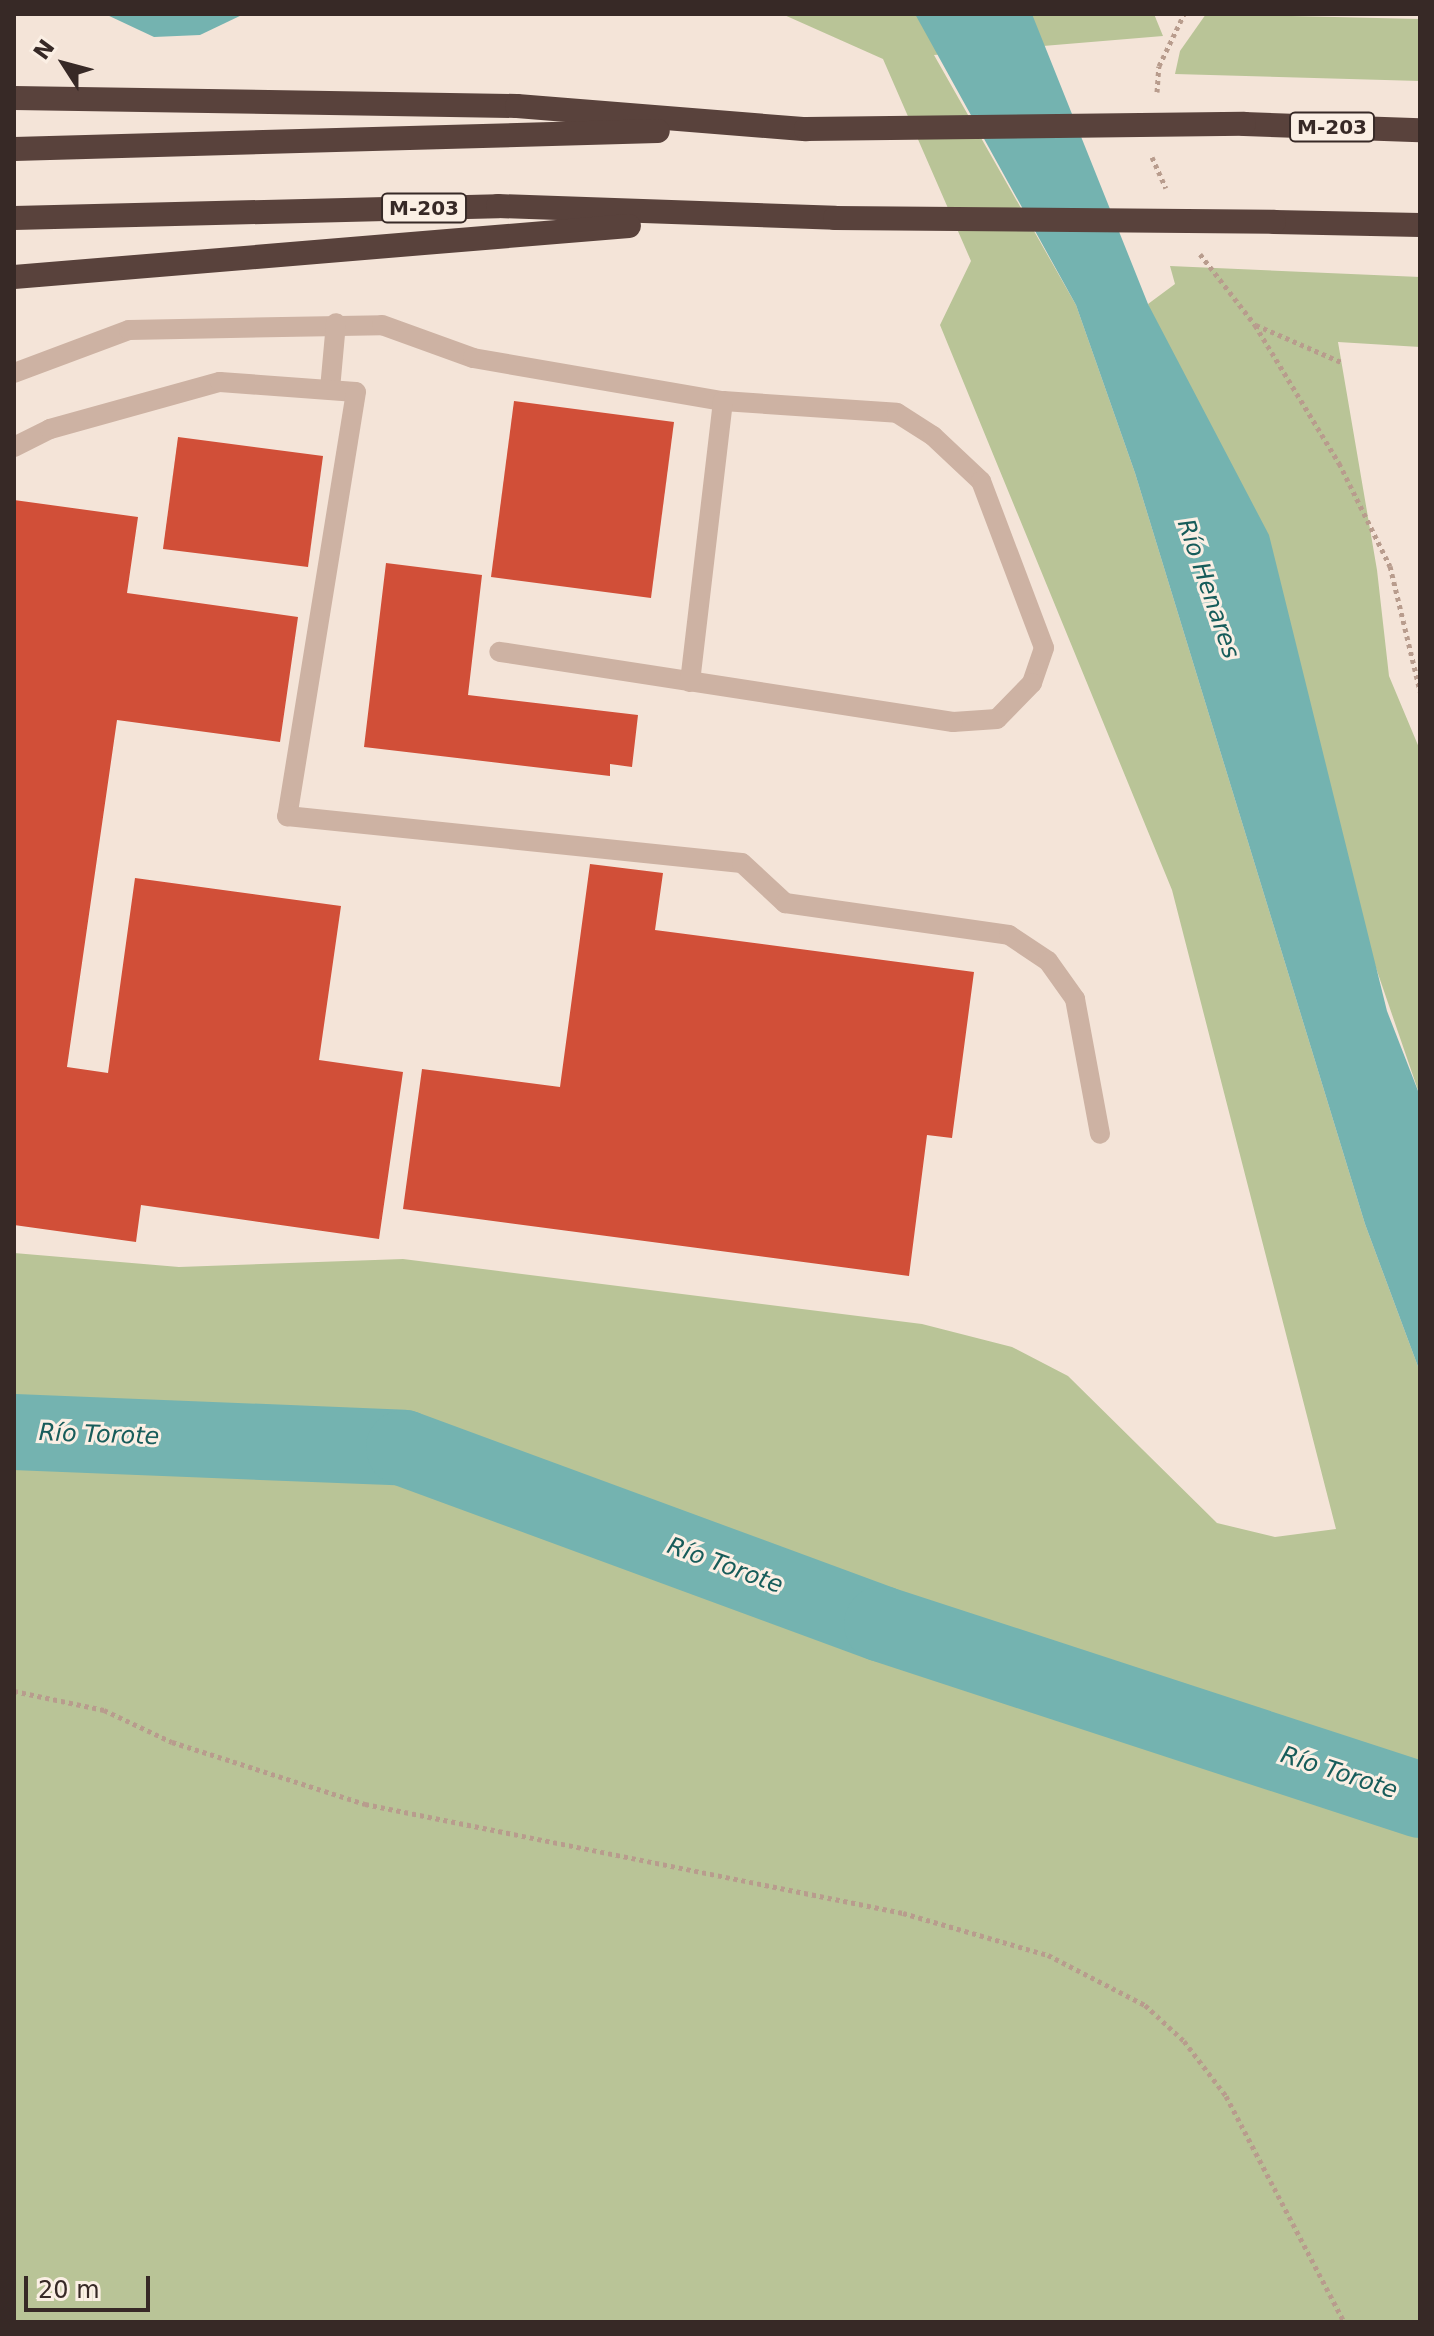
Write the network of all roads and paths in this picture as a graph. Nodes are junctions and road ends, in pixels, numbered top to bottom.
1 (1184, 14) edge
2 (1157, 96) dead end
3 (14, 98) edge
4 (748, 126) junction
5 (1420, 130) edge
6 (1152, 140) dead end
7 (14, 149) edge
8 (1170, 195) dead end
9 (729, 217) junction
10 (14, 218) edge
11 (1420, 225) edge
12 (1195, 248) dead end
13 (14, 277) edge
14 (336, 323) junction
15 (1255, 325) junction
16 (1341, 362) dead end
17 (14, 373) edge
18 (330, 389) junction
19 (723, 401) junction
20 (14, 447) edge
21 (499, 652) dead end
22 (690, 682) junction
23 (1420, 691) edge
24 (1100, 1134) dead end
25 (14, 1691) edge
26 (1344, 2322) edge

1 - 2 path
3 - 4 highway, M-203
4 - 5 highway, M-203, bridge
4 - 7 highway, M-203
6 - 8 path
9 - 10 highway, M-203
9 - 11 highway, M-203, bridge
9 - 13 highway
12 - 15 path
14 - 17 lane
14 - 18 lane
14 - 19 lane
15 - 16 path
15 - 23 path
18 - 20 lane
18 - 24 lane
19 - 22 lane
19 - 22 lane
21 - 22 lane
25 - 26 path

